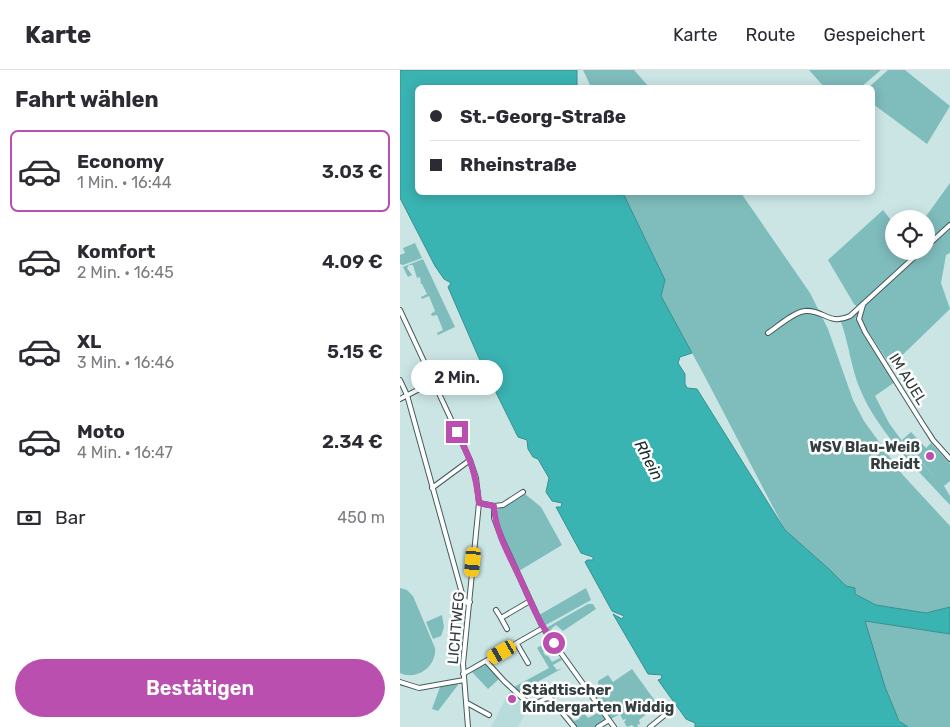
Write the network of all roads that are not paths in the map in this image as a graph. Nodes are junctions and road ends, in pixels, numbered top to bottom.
1 (950, 225) edge
2 (935, 239) edge
3 (912, 260) edge
4 (862, 305) junction
5 (400, 310) edge
6 (768, 333) dead end
7 (400, 380) edge
8 (434, 382) junction
9 (407, 395) junction
10 (400, 399) edge
11 (950, 459) edge
12 (470, 460) junction
13 (432, 488) junction
14 (523, 492) dead end
15 (479, 503) junction
16 (494, 506) junction
17 (530, 601) junction
18 (470, 602) junction
19 (496, 610) dead end
20 (501, 618) junction
21 (543, 628) junction
22 (507, 629) dead end
23 (516, 644) junction
24 (486, 661) junction
25 (528, 663) dead end
26 (463, 674) junction
27 (464, 680) junction
28 (400, 682) edge
29 (467, 703) junction
30 (666, 714) dead end
31 (489, 715) dead end
32 (609, 720) junction
33 (468, 727) edge
34 (574, 727) edge
35 (598, 727) edge
36 (614, 727) edge
37 (650, 727) edge

1 - 2 street
3 - 4 street
4 - 6 street
4 - 11 street, IM AUEL
5 - 8 street, LICHTWEG
7 - 9 street
8 - 9 street
8 - 12 street, LICHTWEG
9 - 10 street
9 - 13 street
12 - 13 street
12 - 15 street, LICHTWEG
13 - 18 street
14 - 16 street
15 - 16 street
15 - 18 street, LICHTWEG
16 - 17 street
17 - 20 street
17 - 21 street
18 - 26 street, LICHTWEG
19 - 20 street
20 - 22 street
21 - 23 street
21 - 32 street
23 - 24 street
23 - 25 street
24 - 26 street
24 - 34 street
26 - 27 street, LICHTWEG
27 - 28 street
27 - 29 street, LICHTWEG
29 - 31 street
29 - 33 street, LICHTWEG
30 - 37 street
32 - 35 street
32 - 36 street

